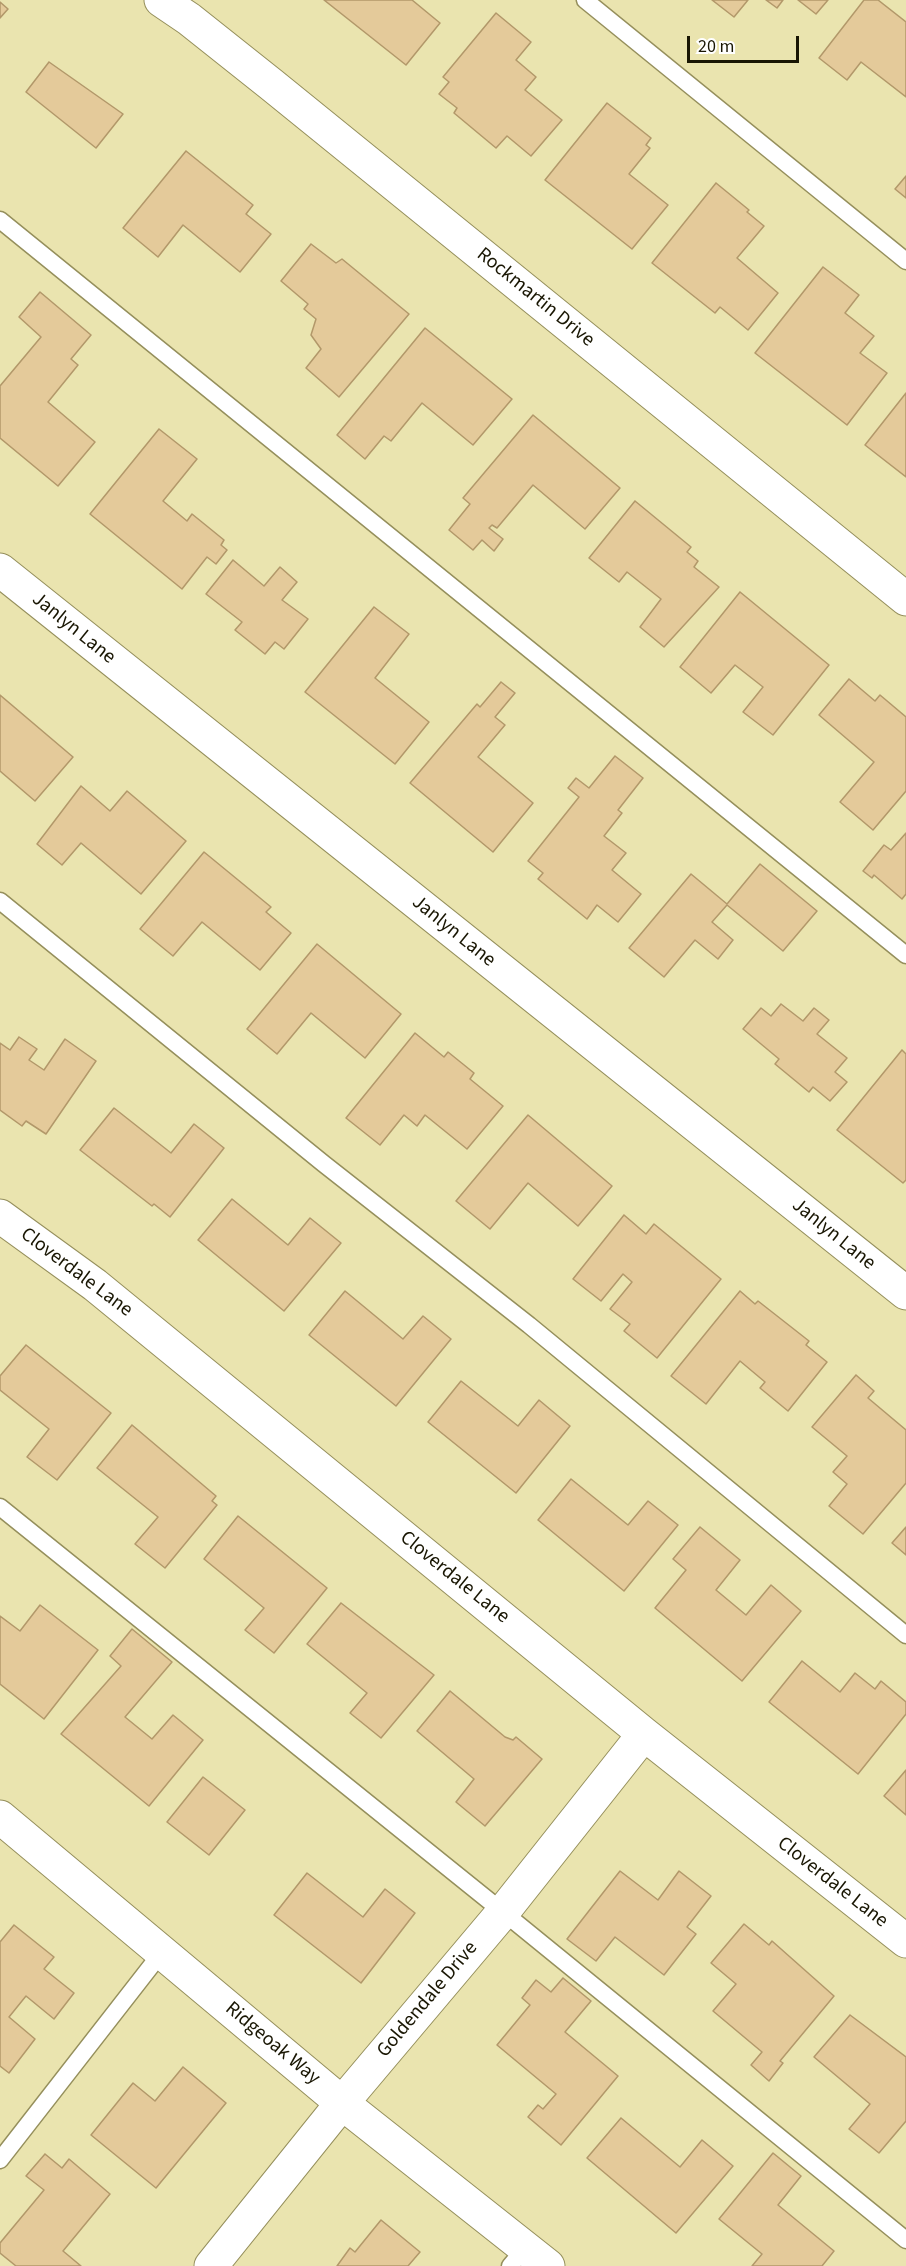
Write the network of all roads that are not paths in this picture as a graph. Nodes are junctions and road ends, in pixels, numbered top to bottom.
1 (161, 0) edge
2 (585, 0) edge
3 (0, 220) edge
4 (906, 261) edge
5 (0, 570) edge
6 (906, 599) edge
7 (0, 901) edge
8 (906, 955) edge
9 (0, 1216) edge
10 (906, 1293) edge
11 (0, 1507) edge
12 (906, 1635) edge
13 (644, 1734) junction
14 (0, 1817) edge
15 (503, 1912) junction
16 (906, 1941) edge
17 (162, 1952) junction
18 (342, 2103) junction
19 (0, 2160) edge
20 (906, 2240) edge
21 (528, 2260) edge
22 (211, 2266) edge

1 - 6 street, Rockmartin Drive
2 - 4 lane
3 - 8 lane
5 - 10 street, Janlyn Lane
7 - 12 lane
9 - 13 street, Cloverdale Lane
11 - 15 lane
13 - 15 street, Goldendale Drive
13 - 16 street, Cloverdale Lane
14 - 17 street, Ridgeoak Way
15 - 18 street, Goldendale Drive
15 - 20 lane
17 - 18 street, Ridgeoak Way
17 - 19 lane
18 - 21 street, Ridgeoak Way
18 - 22 street, Goldendale Drive

